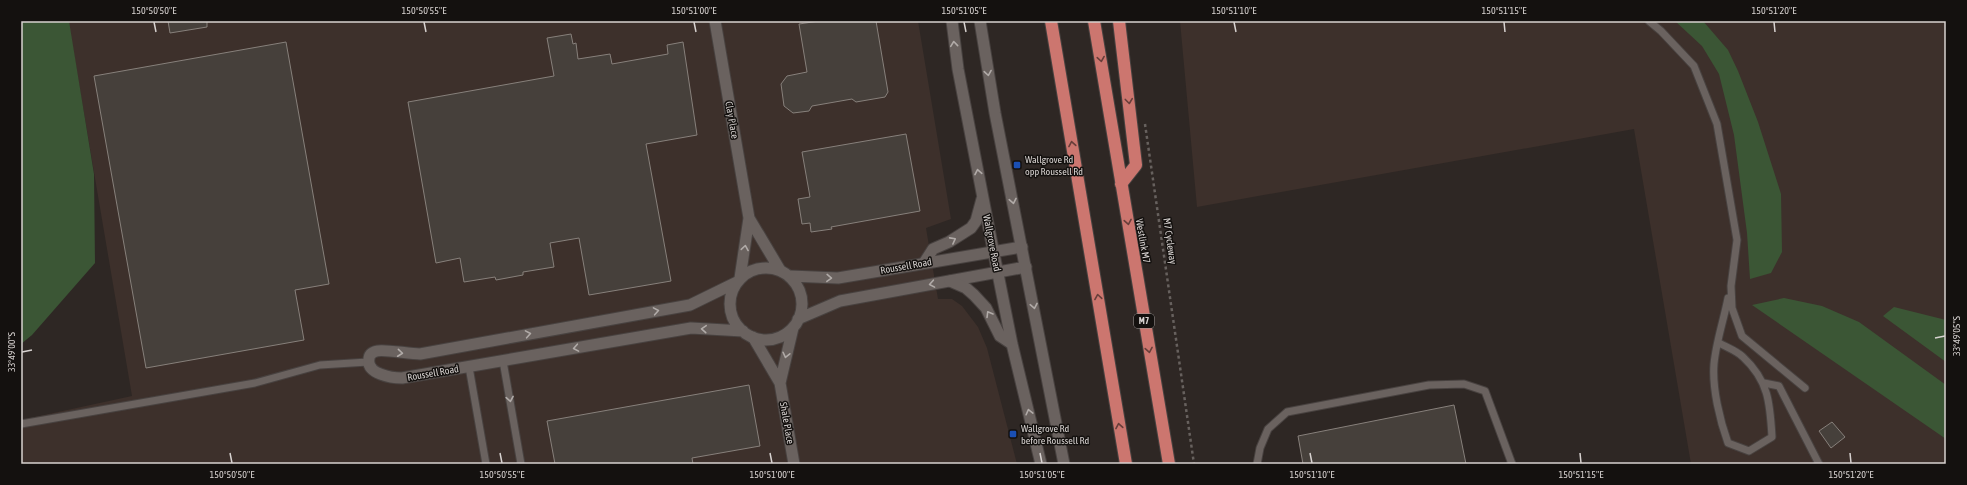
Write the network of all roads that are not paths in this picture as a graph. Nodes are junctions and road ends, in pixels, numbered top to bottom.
1 (715, 21) edge
2 (952, 21) edge
3 (980, 21) edge
4 (1051, 21) edge
5 (1094, 21) edge
6 (1119, 21) edge
7 (1649, 21) edge
8 (1121, 184) junction
9 (983, 197) junction
10 (749, 218) junction
11 (1022, 247) junction
12 (994, 252) junction
13 (924, 263) junction
14 (1026, 267) junction
15 (780, 270) junction
16 (998, 273) junction
17 (790, 276) junction
18 (738, 280) junction
19 (950, 281) junction
20 (1731, 286) junction
21 (796, 324) junction
22 (743, 332) junction
23 (753, 337) junction
24 (1719, 343) junction
25 (1012, 344) junction
26 (503, 361) junction
27 (368, 362) junction
28 (469, 366) junction
29 (780, 383) junction
30 (1764, 383) junction
31 (1805, 388) dead end
32 (21, 424) edge
33 (486, 464) edge
34 (521, 464) edge
35 (794, 464) edge
36 (1041, 464) edge
37 (1064, 464) edge
38 (1126, 464) edge
39 (1169, 464) edge
40 (1257, 464) edge
41 (1512, 464) edge
42 (1819, 464) edge

1 - 10 street, Clay Place
9 -> 2 street, Wallgrove Road
3 -> 11 street
38 -> 4 highway
5 -> 8 highway, Westlink M7 / M7
6 -> 8 highway
7 - 20 lane
8 -> 39 highway, Westlink M7 / M7
9 - 12 street, Wallgrove Road
13 -> 9 street
10 - 15 street, Clay Place
18 -> 10 street, Clay Place
11 - 12 street, Roussell Road
11 - 14 street
12 - 13 street, Roussell Road
12 - 16 street, Wallgrove Road
17 -> 13 street, Roussell Road
14 - 16 street
14 -> 37 street
15 - 17 street
15 - 18 street
16 - 19 street
16 - 25 street, Wallgrove Road
17 - 21 street
18 - 22 street
27 -> 18 street
19 -> 21 street
25 -> 19 street
20 - 24 lane
20 - 31 lane
21 - 23 street
21 -> 29 street, Shale Place
22 - 23 street
22 -> 26 street, Roussell Road
23 - 29 street, Shale Place
24 - 30 lane
24 - 30 lane
36 -> 25 street, Wallgrove Road
26 - 28 street, Roussell Road
26 -> 34 lane
27 - 28 street, Roussell Road
27 - 32 lane
28 - 33 lane
29 - 35 street, Shale Place
30 - 42 lane
40 - 41 lane

